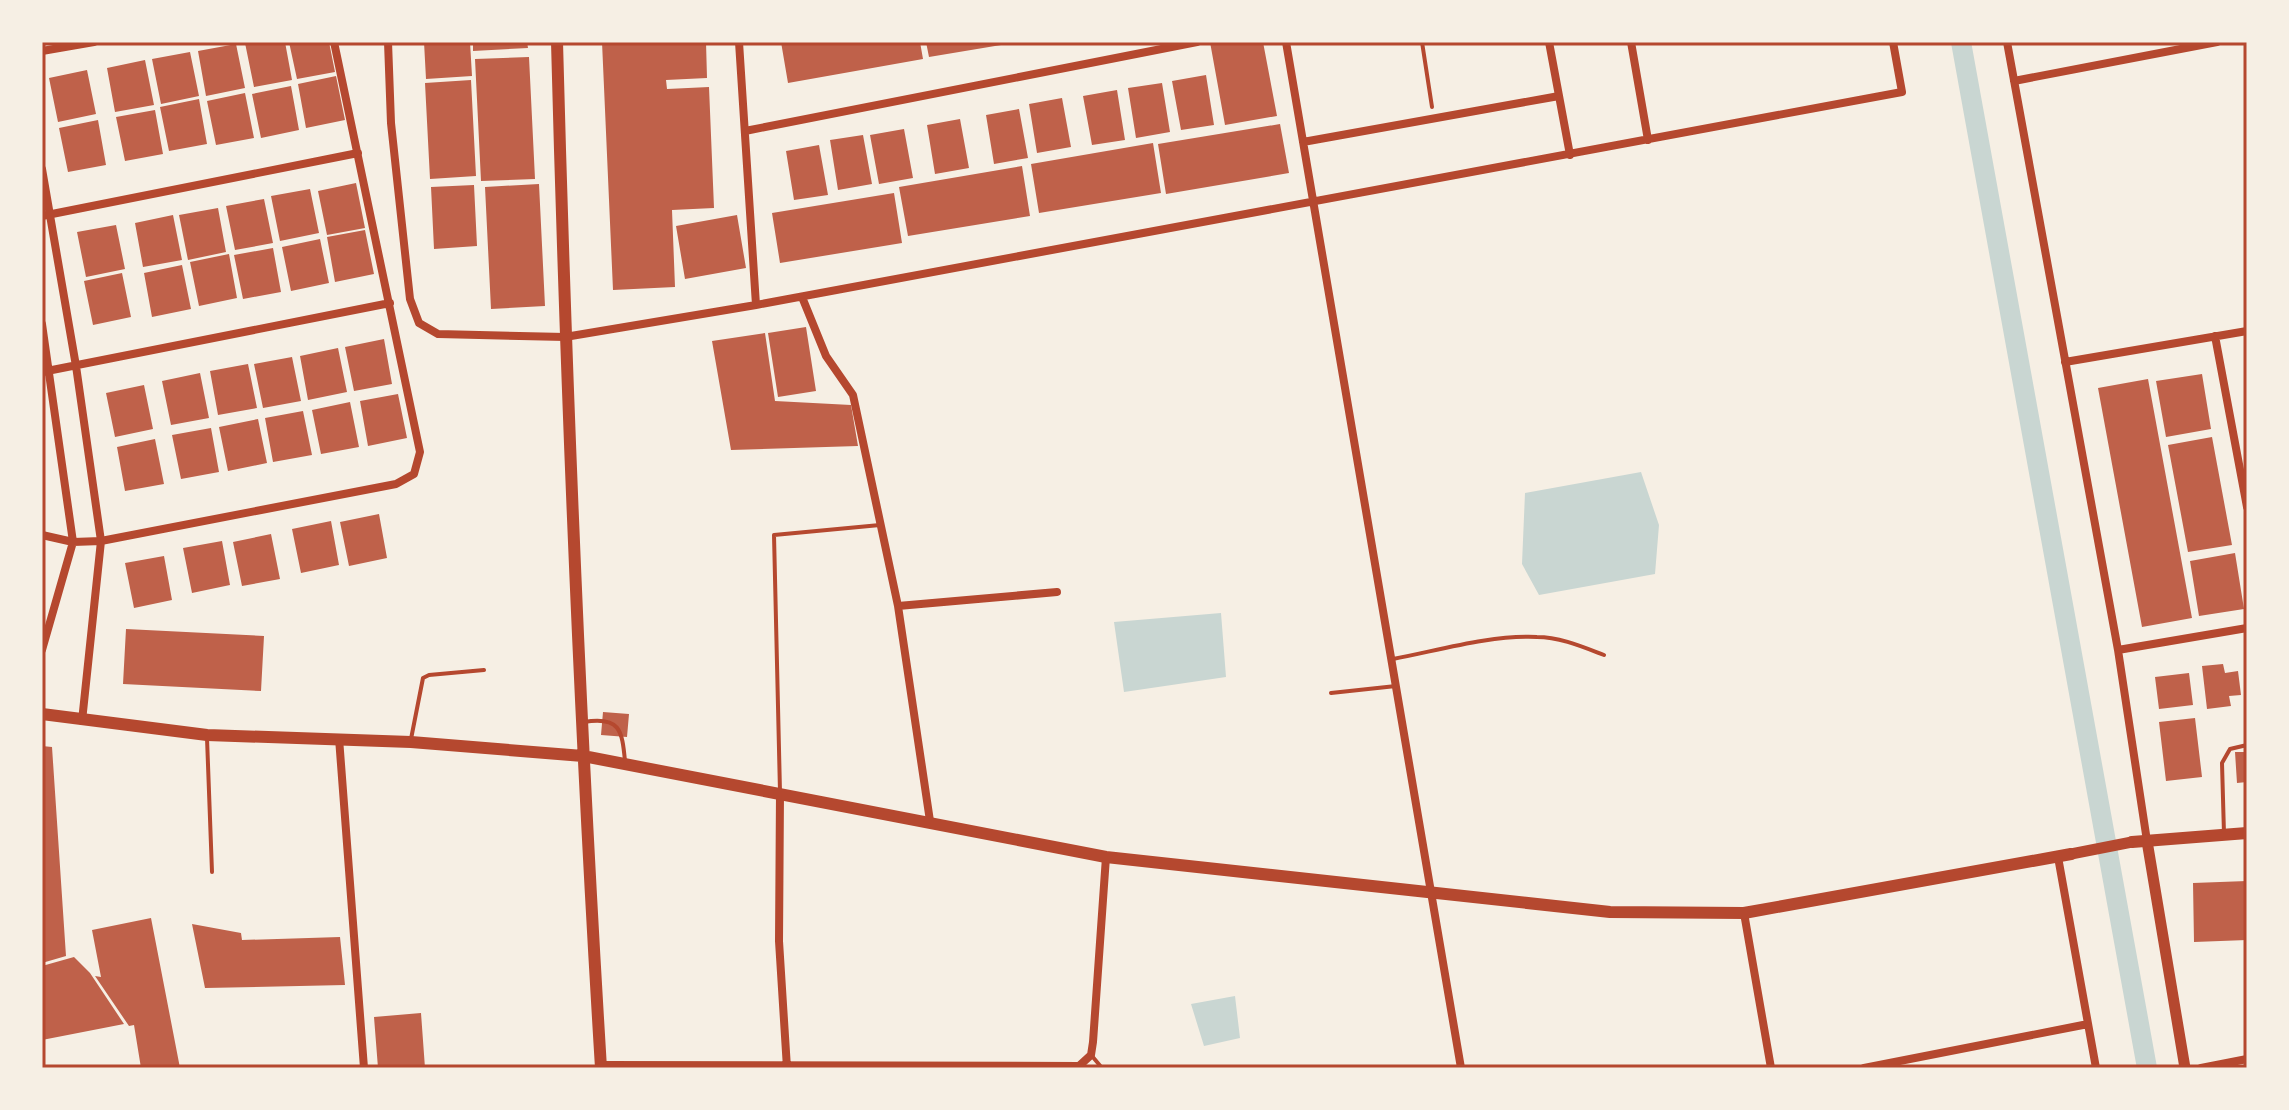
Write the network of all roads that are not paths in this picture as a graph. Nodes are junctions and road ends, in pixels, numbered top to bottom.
1 (94, 42) edge
2 (334, 42) edge
3 (388, 42) edge
4 (557, 42) edge
5 (739, 42) edge
6 (1197, 42) edge
7 (1286, 42) edge
8 (1549, 42) edge
9 (1631, 42) edge
10 (1893, 42) edge
11 (2007, 42) edge
12 (2217, 42) edge
13 (42, 51) edge
14 (2014, 81) junction
15 (1559, 96) junction
16 (745, 131) junction
17 (1648, 140) junction
18 (1303, 142) junction
19 (358, 153) junction
20 (1570, 155) junction
21 (42, 169) edge
22 (1313, 203) junction
23 (46, 215) edge
24 (802, 297) junction
25 (390, 303) junction
26 (756, 305) junction
27 (42, 324) edge
28 (2247, 331) edge
29 (2215, 336) junction
30 (565, 337) junction
31 (2065, 362) junction
32 (76, 366) junction
33 (46, 371) edge
34 (2247, 507) edge
35 (883, 524) junction
36 (42, 535) edge
37 (101, 541) junction
38 (73, 542) junction
39 (1057, 592) dead end
40 (898, 606) junction
41 (2247, 628) edge
42 (42, 650) edge
43 (2118, 650) junction
44 (1604, 655) dead end
45 (1391, 659) junction
46 (484, 670) dead end
47 (1396, 686) junction
48 (1331, 693) dead end
49 (42, 714) edge
50 (82, 721) junction
51 (581, 723) junction
52 (207, 735) junction
53 (339, 738) junction
54 (411, 742) junction
55 (2247, 745) edge
56 (583, 756) junction
57 (625, 764) junction
58 (780, 793) junction
59 (930, 821) junction
60 (2247, 833) edge
61 (2224, 834) junction
62 (2147, 841) junction
63 (2132, 842) joint
64 (2064, 856) junction
65 (1106, 857) junction
66 (212, 872) dead end
67 (1430, 892) junction
68 (1744, 913) junction
69 (2088, 1024) junction
70 (1091, 1055) junction
71 (2247, 1059) edge
72 (601, 1066) edge
73 (787, 1066) edge
74 (919, 1067) edge
75 (943, 1067) edge
76 (364, 1068) edge
77 (1039, 1068) edge
78 (1102, 1068) edge
79 (1461, 1068) edge
80 (1771, 1068) edge
81 (1864, 1068) edge
82 (2096, 1068) edge
83 (2185, 1068) edge
84 (2201, 1068) edge

1 - 13 street
2 - 19 street
3 - 30 street
4 - 30 main road
5 - 16 street
6 - 16 street
7 - 18 street
8 - 15 street
9 - 17 street
10 - 17 street
11 - 14 street
12 - 14 street
14 - 31 street
15 - 18 street
15 - 20 street
16 - 26 street
17 - 20 street
18 - 22 street
19 - 23 street
19 - 25 street
20 - 22 street
21 - 23 street
22 - 24 street
22 - 45 street
23 - 32 street
24 - 26 street
24 - 35 street
25 - 32 street
25 - 37 street
26 - 30 street
27 - 33 street
28 - 29 street
29 - 31 street
29 - 34 street
30 - 51 main road
31 - 43 street
32 - 33 street
32 - 37 street
33 - 38 street
35 - 40 street
35 - 58 lane
36 - 38 street
37 - 38 street
37 - 50 street
38 - 42 street
39 - 40 street
40 - 59 street
41 - 43 street
43 - 62 street
44 - 45 lane
45 - 47 street
46 - 54 lane
47 - 48 lane
47 - 67 street
49 - 50 main road
50 - 52 main road
51 - 56 main road
51 - 57 lane
52 - 53 main road
52 - 66 lane
53 - 54 main road
53 - 76 street
54 - 56 main road
55 - 61 lane
56 - 57 main road
56 - 72 main road
57 - 58 main road
58 - 59 main road
58 - 73 street
59 - 65 main road
60 - 61 main road
61 - 62 main road
62 - 63 main road
62 - 83 street
63 - 64 street
64 - 68 main road
64 - 69 street
65 - 67 main road
65 - 70 street
67 - 68 main road
67 - 79 street
68 - 80 street
69 - 81 street
69 - 82 street
70 - 77 street
70 - 78 lane
71 - 84 street
72 - 73 street
73 - 74 street
74 - 75 street
75 - 77 street

